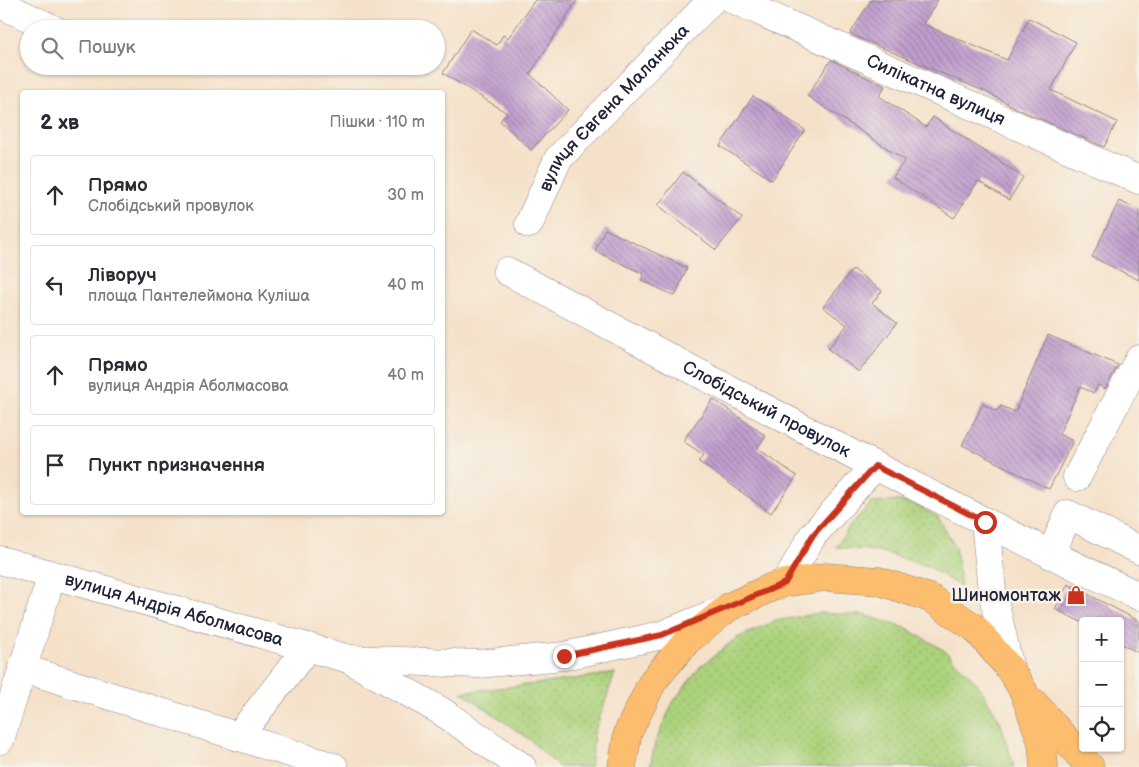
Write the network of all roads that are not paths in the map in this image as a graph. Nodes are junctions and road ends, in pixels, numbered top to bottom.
1 (712, 0) edge
2 (734, 0) edge
3 (0, 4) edge
4 (34, 20) edge
5 (1139, 180) edge
6 (530, 224) dead end
7 (507, 271) dead end
8 (1139, 359) edge
9 (875, 466) junction
10 (1077, 477) dead end
11 (985, 522) junction
12 (1139, 550) edge
13 (1051, 555) junction
14 (0, 560) edge
15 (52, 574) junction
16 (785, 583) junction
17 (1139, 596) edge
18 (729, 608) junction
19 (308, 647) junction
20 (349, 659) junction
21 (22, 668) junction
22 (1010, 669) junction
23 (1024, 692) junction
24 (238, 737) junction
25 (0, 740) edge
26 (334, 767) edge
27 (522, 767) edge
28 (622, 767) edge
29 (1044, 767) edge
30 (1090, 767) edge

1 - 6 street, вулиця Євгена Маланюка
2 - 5 street, Силікатна вулиця
3 - 4 street
7 - 9 street, Слобідський провулок
8 - 10 street
9 - 11 street, Слобідський провулок
9 - 16 street
11 - 13 street, Слобідський провулок
11 - 22 street
12 - 13 street
13 - 17 street, Слобідський провулок
14 - 15 street, вулиця Андрія Аболмасова
15 - 19 street, вулиця Андрія Аболмасова
15 - 21 street
16 - 18 main road
16 - 22 main road
18 - 20 street, вулиця Андрія Аболмасова
18 - 28 main road
19 - 20 street, вулиця Андрія Аболмасова
19 - 24 street
20 - 27 street, вулиця Андрія Аболмасова
21 - 24 street
21 - 25 street
22 - 23 main road
23 - 29 main road
23 - 30 main road
24 - 26 street

